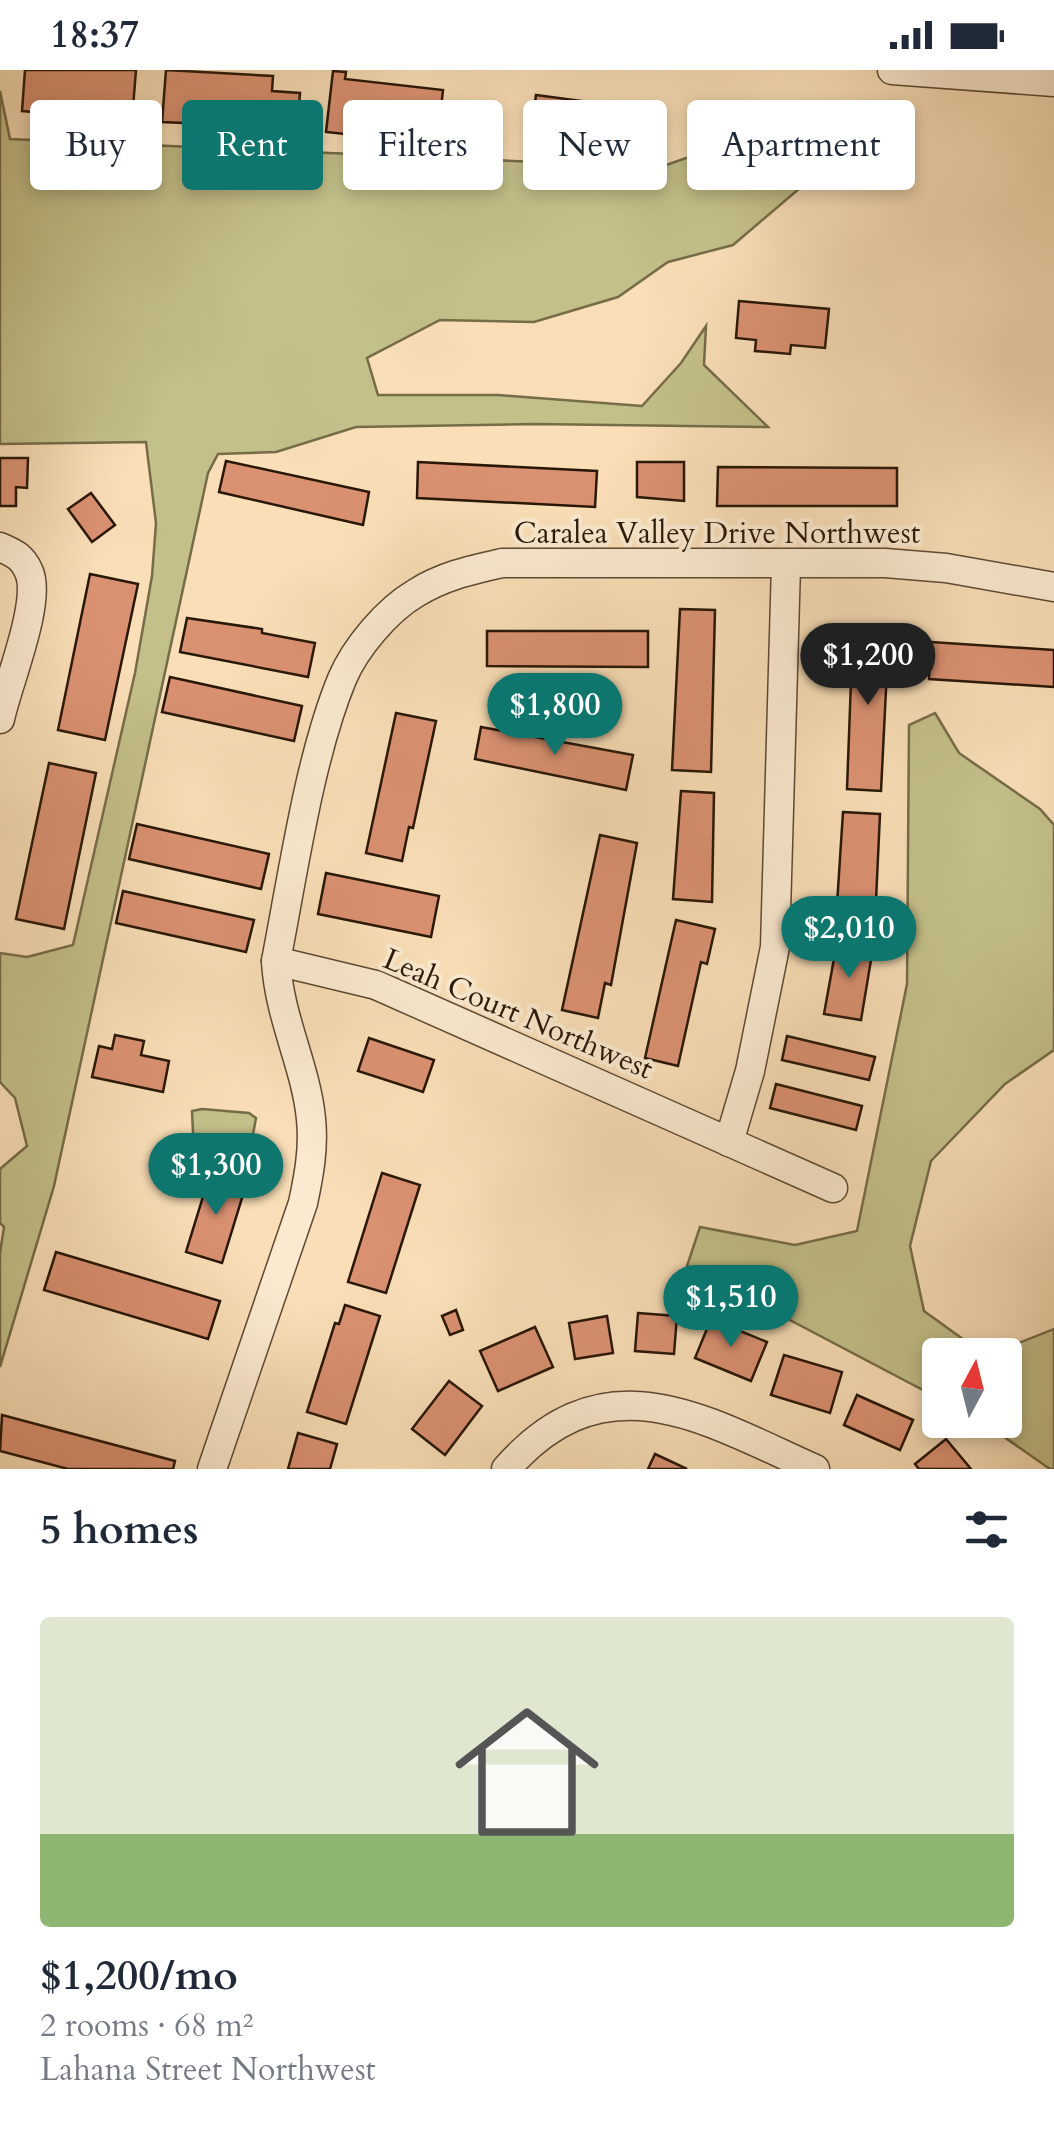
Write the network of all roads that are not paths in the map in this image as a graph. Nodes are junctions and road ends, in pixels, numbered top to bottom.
1 (892, 70) edge
2 (1054, 82) edge
3 (0, 547) edge
4 (786, 565) junction
5 (1054, 586) edge
6 (0, 719) edge
7 (276, 961) junction
8 (730, 1142) junction
9 (833, 1188) dead end
10 (212, 1469) edge
11 (506, 1469) edge
12 (814, 1469) edge

1 - 2 street
3 - 6 street
4 - 5 street, Caralea Valley Drive Northwest
4 - 7 street, Caralea Valley Drive Northwest
4 - 8 street
7 - 8 street, Leah Court Northwest
7 - 10 street, Caralea Valley Drive Northwest
8 - 9 street, Leah Court Northwest
11 - 12 street

